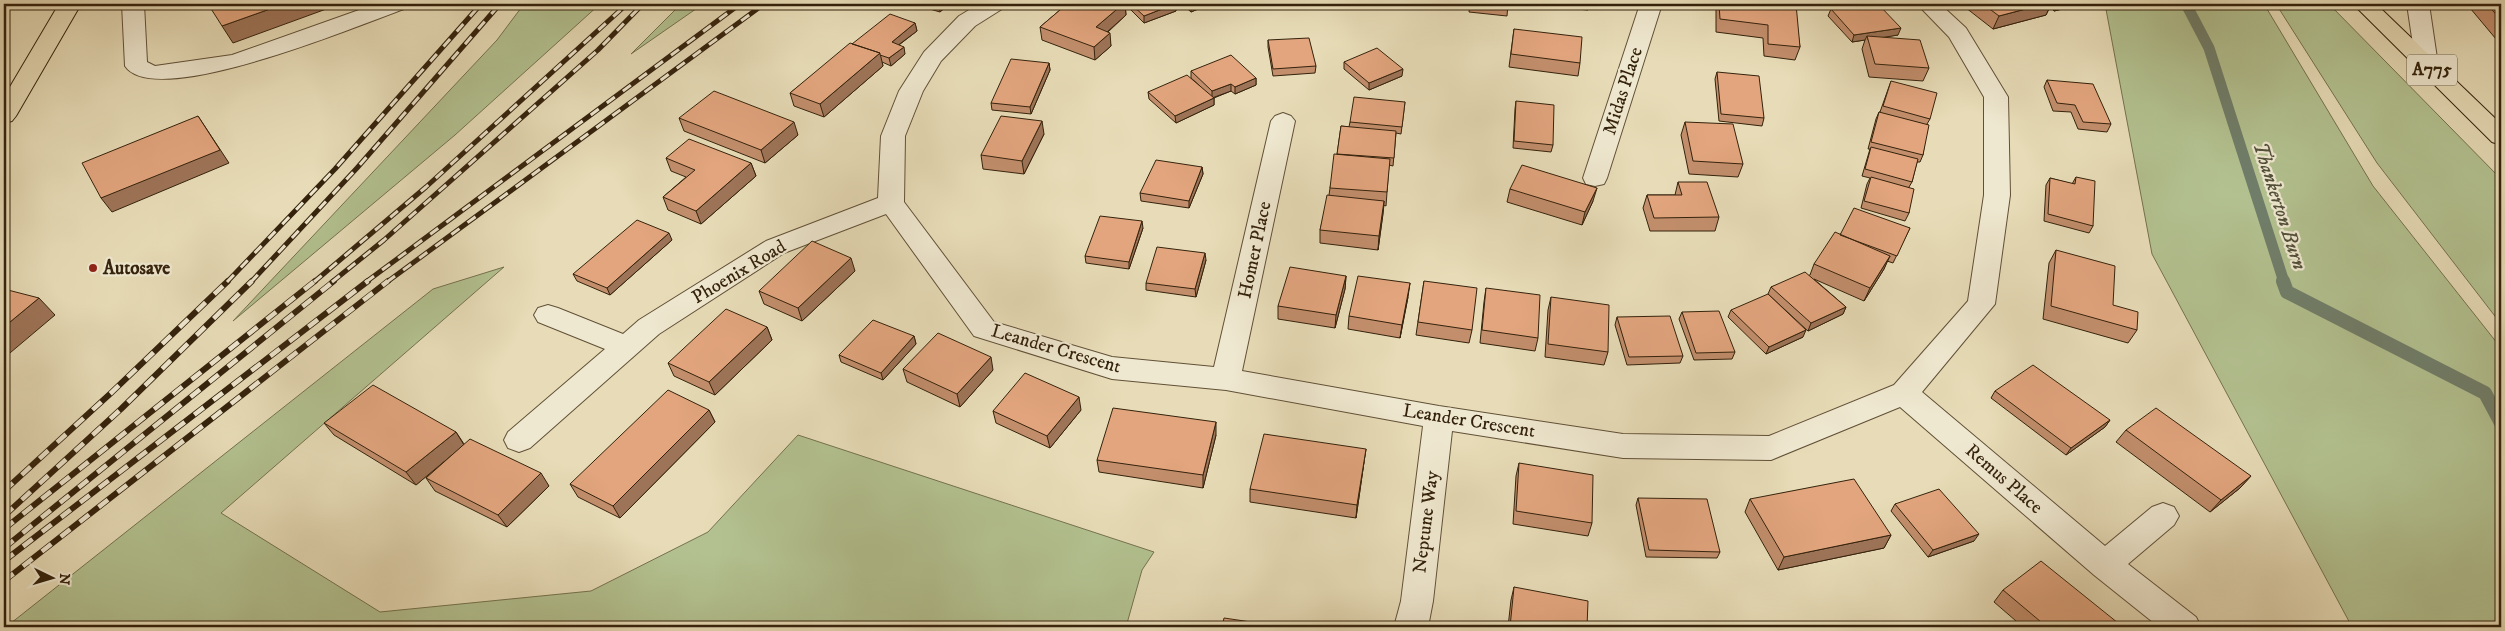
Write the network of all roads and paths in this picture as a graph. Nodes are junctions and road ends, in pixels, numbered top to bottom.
1 (70, 4) edge
2 (133, 4) edge
3 (396, 4) edge
4 (994, 4) edge
5 (1651, 4) edge
6 (1928, 4) edge
7 (2364, 4) edge
8 (2418, 4) edge
9 (2427, 65) junction
10 (4, 116) edge
11 (1283, 121) dead end
12 (2501, 137) edge
13 (1595, 178) dead end
14 (891, 203) junction
15 (548, 314) dead end
16 (625, 346) junction
17 (1226, 379) junction
18 (1904, 393) junction
19 (1439, 417) junction
20 (518, 440) dead end
21 (2163, 516) dead end
22 (2105, 565) junction
23 (1411, 627) edge
24 (2184, 627) edge

1 - 10 main road
2 - 3 street
4 - 14 street
5 - 13 street, Midas Place
6 - 18 street, Leander Crescent
7 - 9 main road, A775
8 - 9 street
9 - 12 main road, A775
11 - 17 street, Homer Place
14 - 16 street, Phoenix Road
14 - 17 street, Leander Crescent
15 - 16 street
16 - 20 street, Phoenix Road
17 - 19 street, Leander Crescent
18 - 19 street, Leander Crescent
18 - 22 street, Remus Place
19 - 23 street, Neptune Way
21 - 22 street
22 - 24 street, Remus Place

